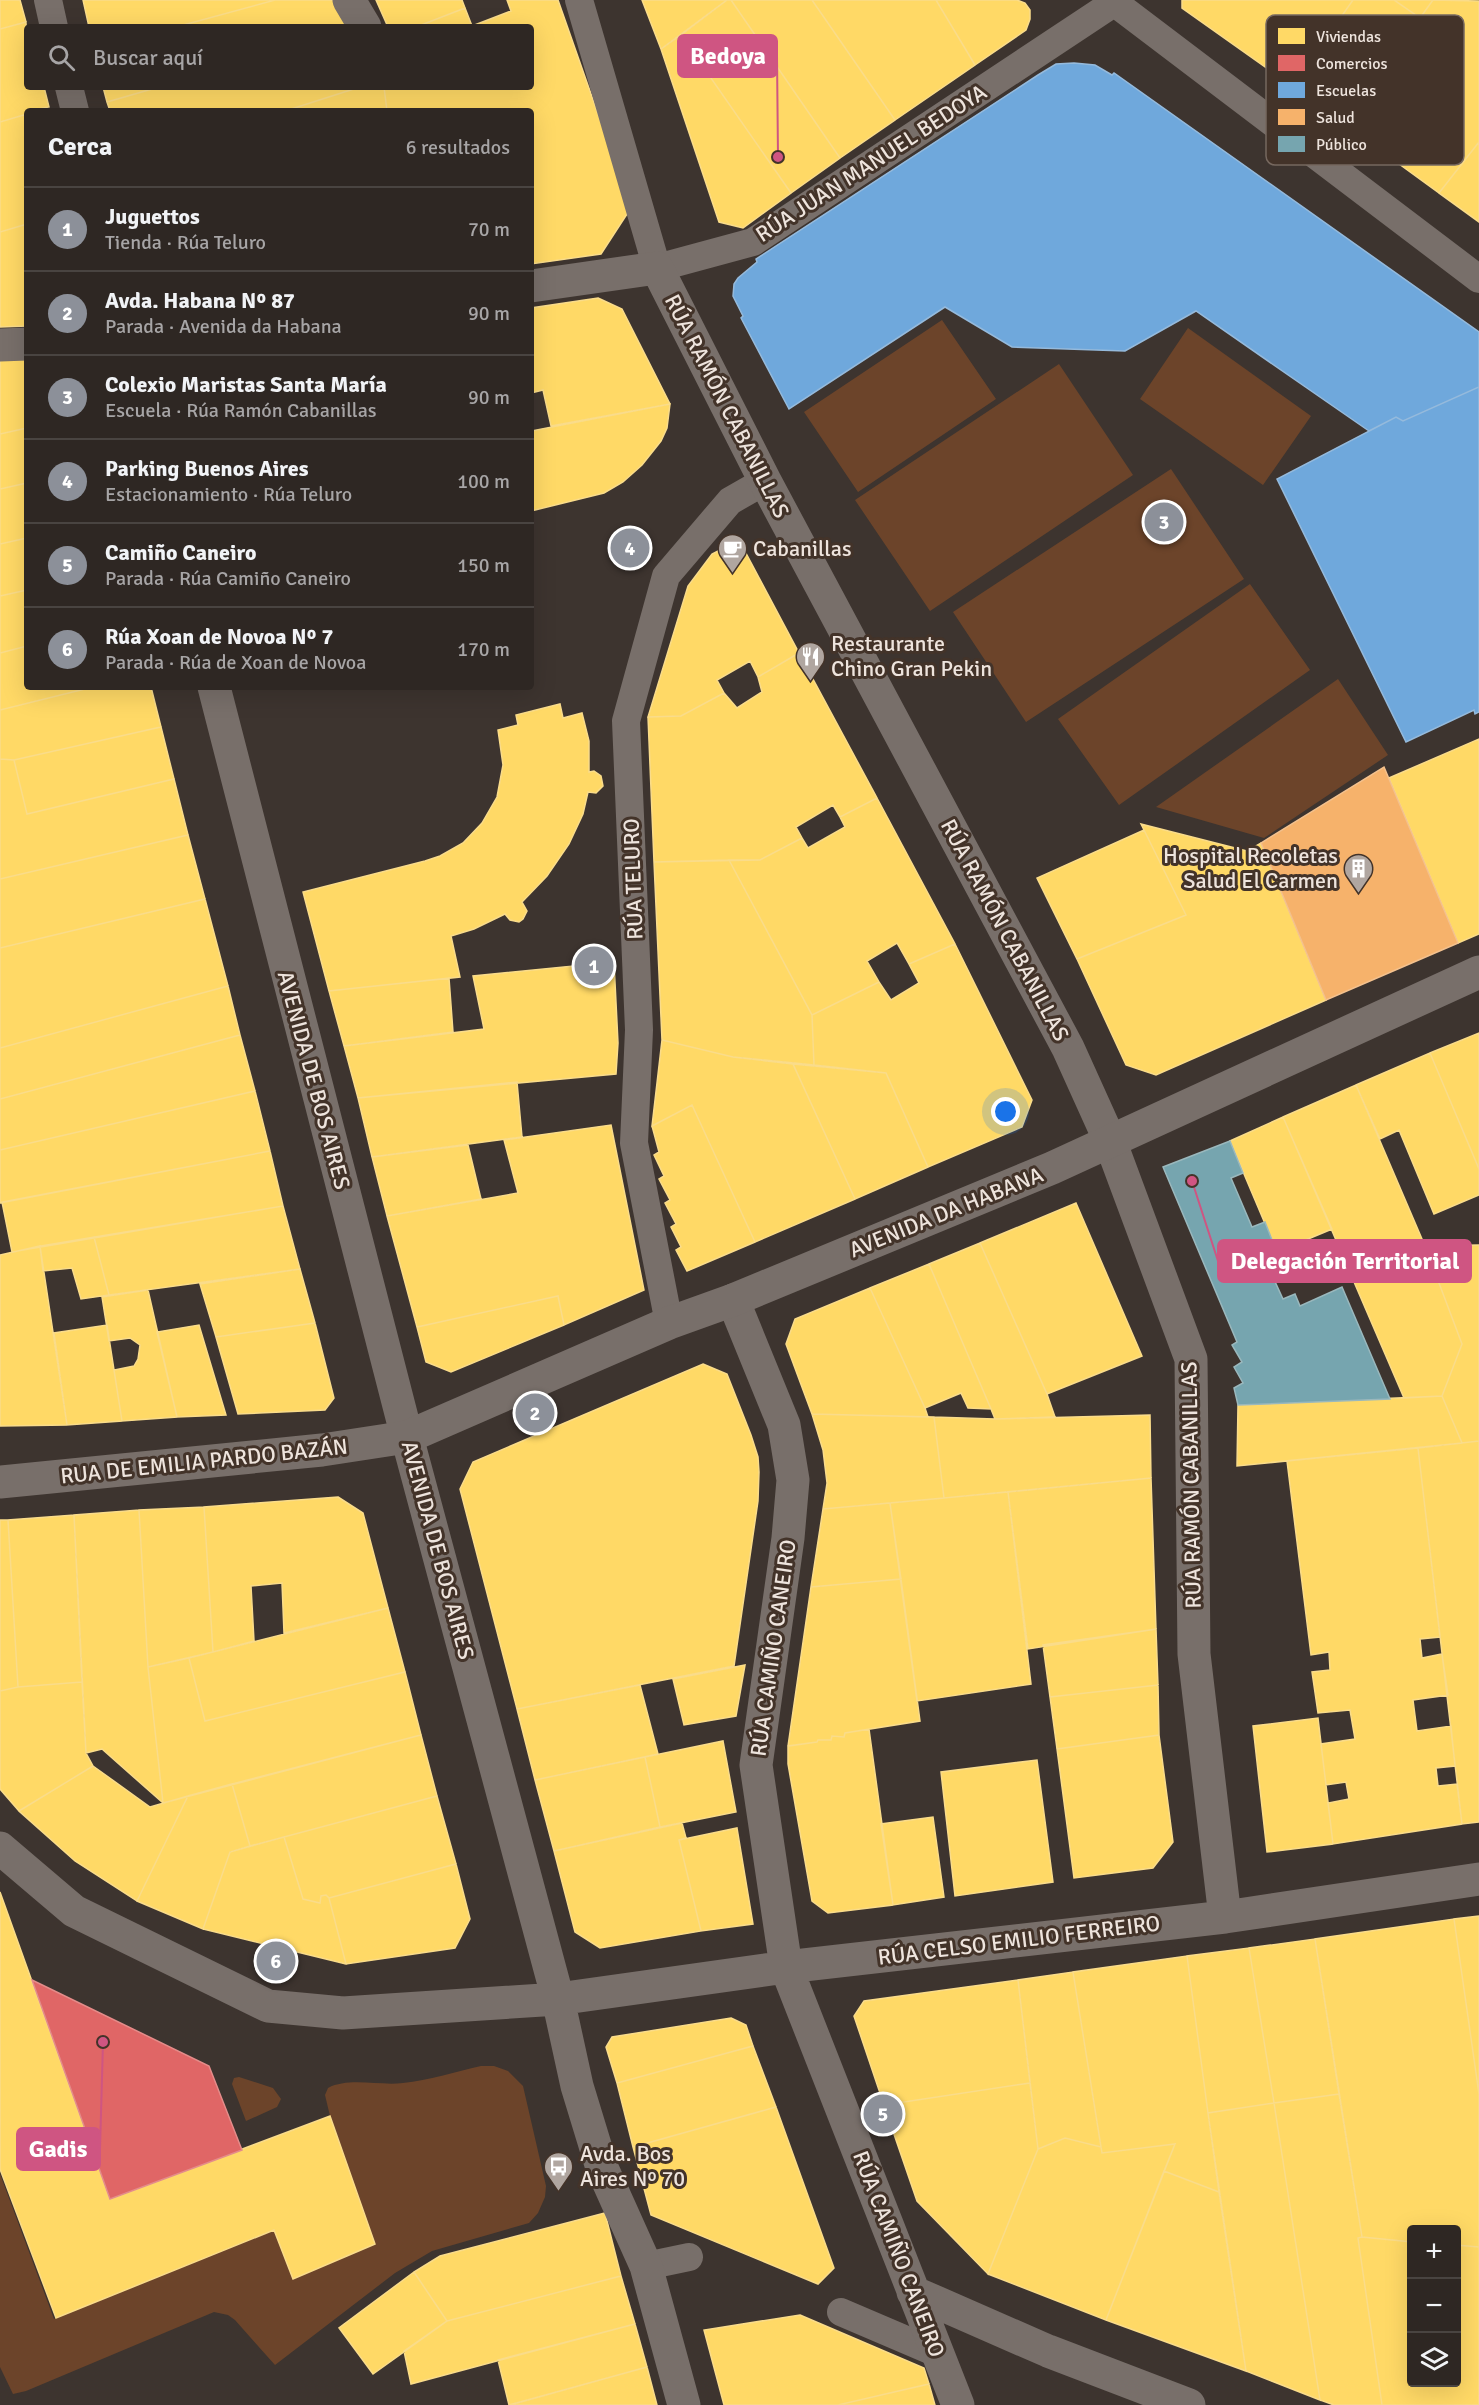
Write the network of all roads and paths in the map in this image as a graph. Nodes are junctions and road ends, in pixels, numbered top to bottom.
1 (48, 0) edge
2 (349, 0) edge
3 (579, 0) edge
4 (1114, 1) edge
5 (53, 24) edge
6 (363, 24) edge
7 (70, 90) edge
8 (74, 108) edge
9 (1266, 117) edge
10 (1329, 165) edge
11 (657, 268) junction
12 (1479, 279) edge
13 (534, 286) edge
14 (24, 344) edge
15 (0, 345) edge
16 (765, 481) junction
17 (215, 690) edge
18 (1479, 972) edge
19 (1110, 1141) junction
20 (733, 1300) junction
21 (669, 1323) junction
22 (407, 1437) junction
23 (0, 1482) edge
24 (0, 1848) edge
25 (1479, 1879) edge
26 (1225, 1917) junction
27 (786, 1967) junction
28 (558, 1999) junction
29 (689, 2257) dead end
30 (646, 2266) junction
31 (913, 2292) junction
32 (841, 2312) dead end
33 (937, 2353) junction
34 (684, 2405) edge
35 (958, 2405) edge
36 (1189, 2405) edge

1 - 5 street
2 - 6 street
3 - 11 street, RÚA RAMÓN CABANILLAS
4 - 9 street
4 - 11 street, RÚA JUAN MANUEL BEDOYA
7 - 8 street
10 - 12 street
11 - 13 street, RÚA JUAN MANUEL BEDOYA
11 - 16 street, RÚA RAMÓN CABANILLAS
14 - 15 street
16 - 19 street, RÚA RAMÓN CABANILLAS
16 - 21 street, RÚA TELURO
17 - 22 street, AVENIDA DE BOS AIRES
18 - 19 street, AVENIDA DA HABANA
19 - 20 street, AVENIDA DA HABANA
19 - 26 street, RÚA RAMÓN CABANILLAS
20 - 21 street, AVENIDA DA HABANA
20 - 27 street, RÚA CAMIÑO CANEIRO
21 - 22 street, AVENIDA DA HABANA
22 - 23 street, RUA DE EMILIA PARDO BAZÁN
22 - 28 street, AVENIDA DE BOS AIRES
24 - 28 street, RÚA CELSO EMILIO FERREIRO
25 - 26 street, RÚA CELSO EMILIO FERREIRO
26 - 27 street, RÚA CELSO EMILIO FERREIRO
27 - 28 street, RÚA CELSO EMILIO FERREIRO
27 - 31 street, RÚA CAMIÑO CANEIRO
28 - 30 street, AVENIDA DE BOS AIRES
29 - 30 street
30 - 34 street, AVENIDA DE BOS AIRES
31 - 33 street, RÚA CAMIÑO CANEIRO
31 - 36 street
32 - 33 street
33 - 35 street, RÚA CAMIÑO CANEIRO

